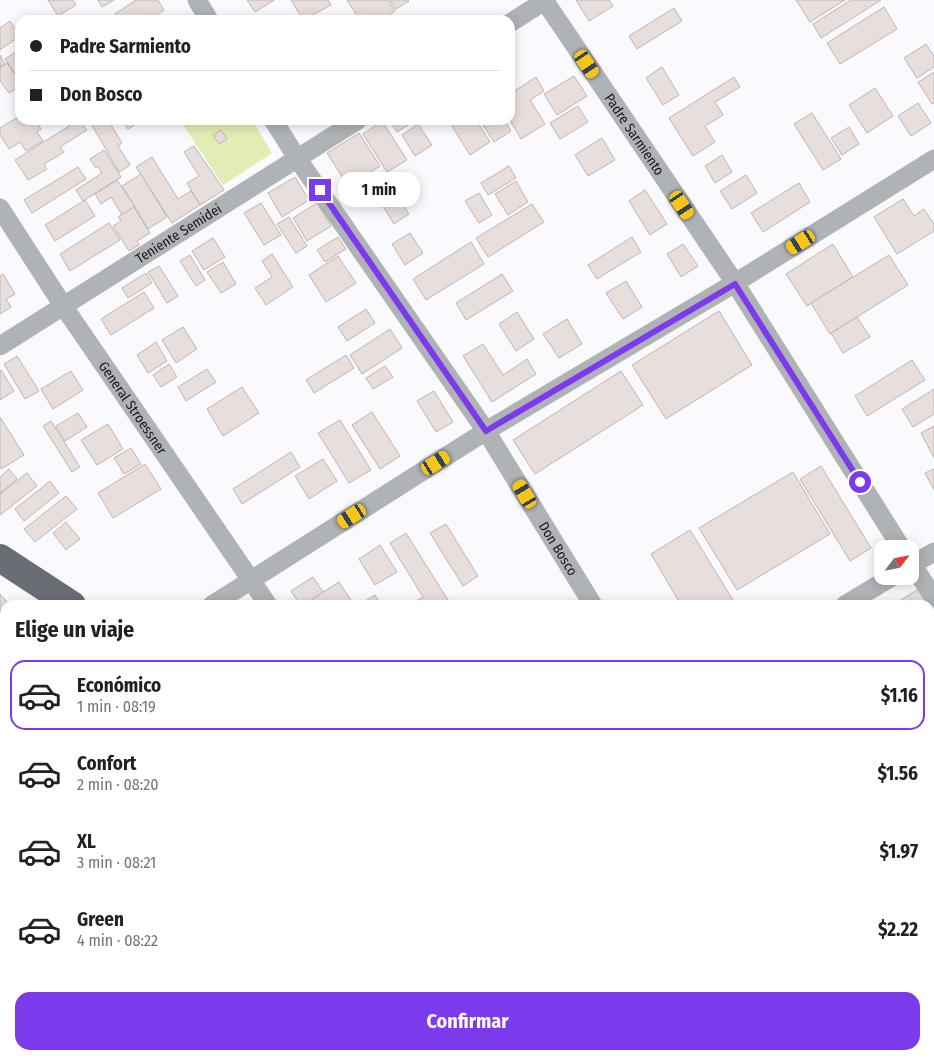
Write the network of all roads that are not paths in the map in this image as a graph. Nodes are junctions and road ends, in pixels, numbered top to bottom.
1 (197, 0) edge
2 (545, 0) edge
3 (206, 15) edge
4 (515, 20) edge
5 (276, 125) edge
6 (350, 125) edge
7 (297, 158) junction
8 (934, 159) edge
9 (0, 208) edge
10 (735, 284) junction
11 (64, 307) junction
12 (0, 346) edge
13 (486, 431) junction
14 (896, 540) edge
15 (934, 552) edge
16 (0, 558) edge
17 (919, 560) edge
18 (919, 576) edge
19 (251, 579) junction
20 (878, 585) edge
21 (934, 598) edge
22 (64, 600) edge
23 (220, 600) edge
24 (265, 600) edge
25 (589, 600) edge
26 (853, 600) edge

1 - 3 street
2 - 4 street
2 - 10 street, Padre Sarmiento
5 - 7 street, Don Bosco
6 - 7 street, Teniente Semidei
7 - 11 street, Teniente Semidei
7 - 13 street, Don Bosco
8 - 10 street
9 - 11 street, General Stroessner
10 - 13 street
10 - 14 street, Padre Sarmiento
11 - 12 street, Teniente Semidei
11 - 19 street, General Stroessner
13 - 19 street
13 - 25 street, Don Bosco
15 - 17 street
16 - 22 highway
18 - 21 street
19 - 23 street
19 - 24 street, General Stroessner
20 - 26 street

